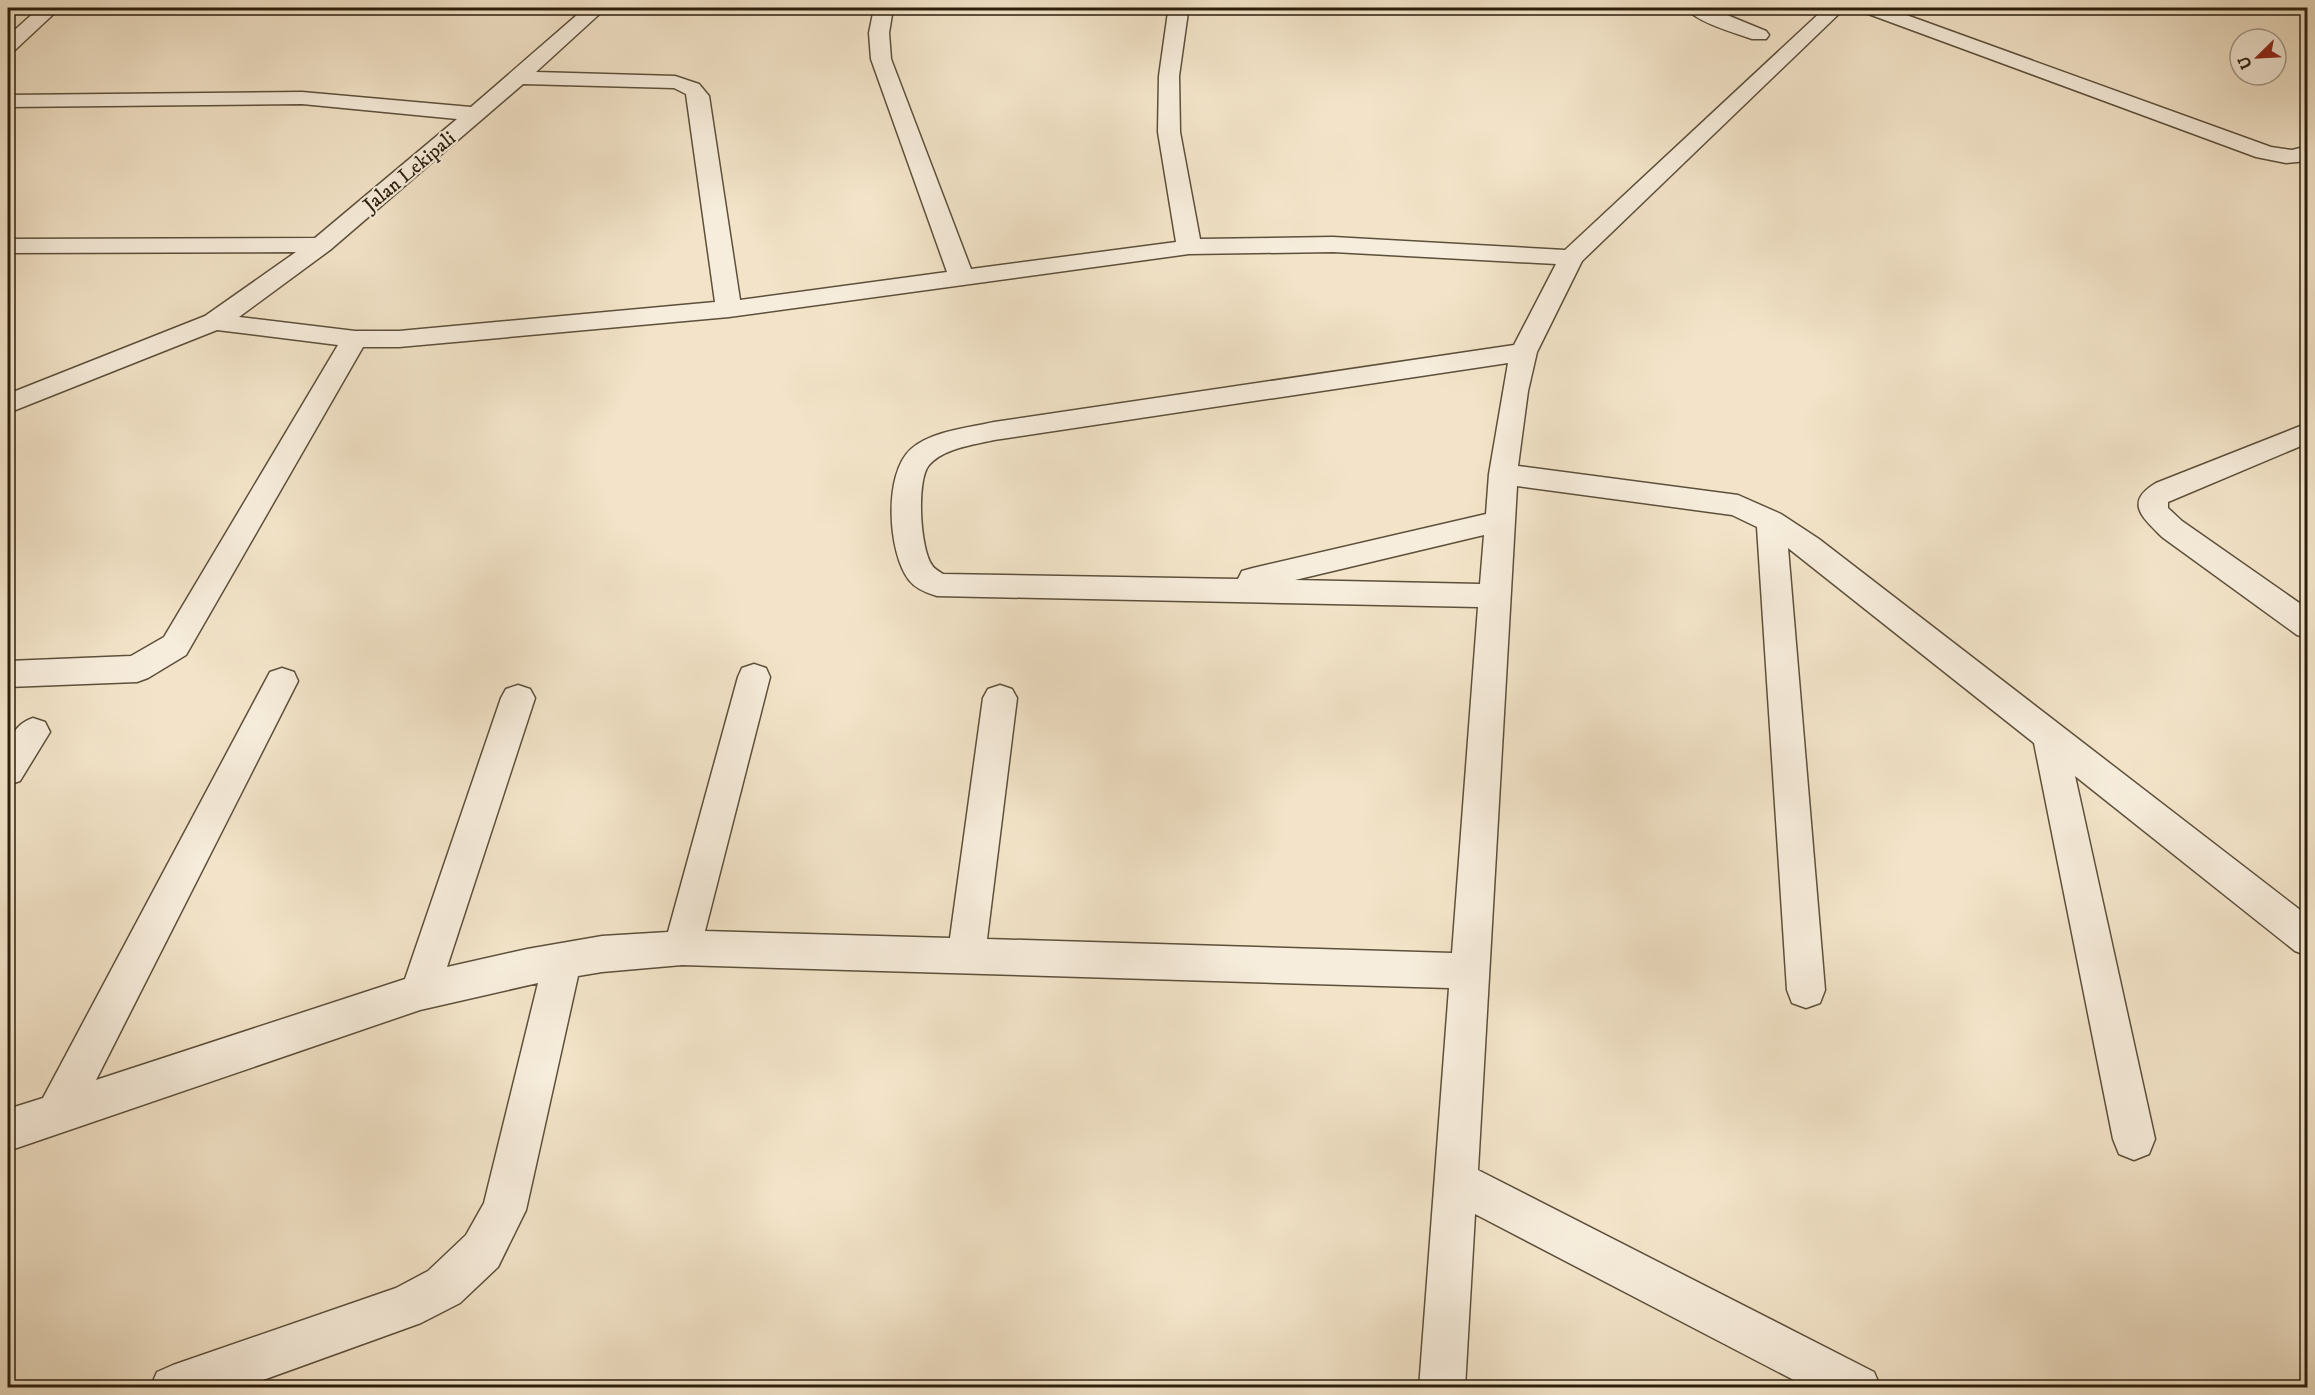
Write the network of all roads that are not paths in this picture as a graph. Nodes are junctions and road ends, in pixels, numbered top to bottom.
1 (50, 8) edge
2 (597, 8) edge
3 (883, 8) edge
4 (1696, 8) edge
5 (1836, 8) edge
6 (1870, 8) edge
7 (1178, 12) dead end
8 (1759, 35) dead end
9 (8, 46) edge
10 (519, 78) junction
11 (8, 101) edge
12 (476, 114) junction
13 (2307, 153) edge
14 (321, 245) junction
15 (8, 246) edge
16 (1189, 247) junction
17 (1571, 258) junction
18 (961, 276) junction
19 (729, 309) junction
20 (214, 322) junction
21 (355, 339) junction
22 (1524, 352) junction
23 (8, 404) edge
24 (2307, 432) edge
25 (1503, 474) junction
26 (1500, 521) junction
27 (1771, 521) junction
28 (1208, 590) junction
29 (1495, 596) junction
30 (2307, 626) edge
31 (8, 674) edge
32 (754, 677) dead end
33 (282, 681) dead end
34 (518, 698) dead end
35 (1000, 698) dead end
36 (33, 732) dead end
37 (2049, 735) junction
38 (8, 771) edge
39 (2307, 939) edge
40 (682, 948) junction
41 (966, 957) junction
42 (562, 961) junction
43 (1470, 971) junction
44 (1806, 990) dead end
45 (420, 992) junction
46 (58, 1112) junction
47 (8, 1130) edge
48 (2134, 1139) dead end
49 (1457, 1182) junction
50 (173, 1388) edge
51 (1442, 1388) edge
52 (1858, 1388) edge

1 - 9 street
2 - 10 street, Jalan Lekipali
3 - 18 street
4 - 8 street
5 - 17 street
6 - 13 street
7 - 16 street
10 - 12 street, Jalan Lekipali
10 - 19 street
11 - 12 street
12 - 14 street, Jalan Lekipali
14 - 15 street
14 - 20 street, Jalan Lekipali
16 - 17 street
16 - 18 street
17 - 22 street
18 - 19 street
19 - 21 street
20 - 21 street
20 - 23 street, Jalan Lekipali
21 - 31 street
22 - 25 street
22 - 28 street
24 - 30 street
25 - 26 street
25 - 27 street
26 - 28 street
26 - 29 street
27 - 37 street
27 - 44 street
28 - 29 street
29 - 43 street
32 - 40 street
33 - 46 street
34 - 45 street
35 - 41 street
36 - 38 street
37 - 39 street
37 - 48 street
40 - 41 street
40 - 42 street
41 - 43 street
42 - 45 street
42 - 50 street
43 - 49 street
45 - 46 street
46 - 47 street
49 - 51 street
49 - 52 street

